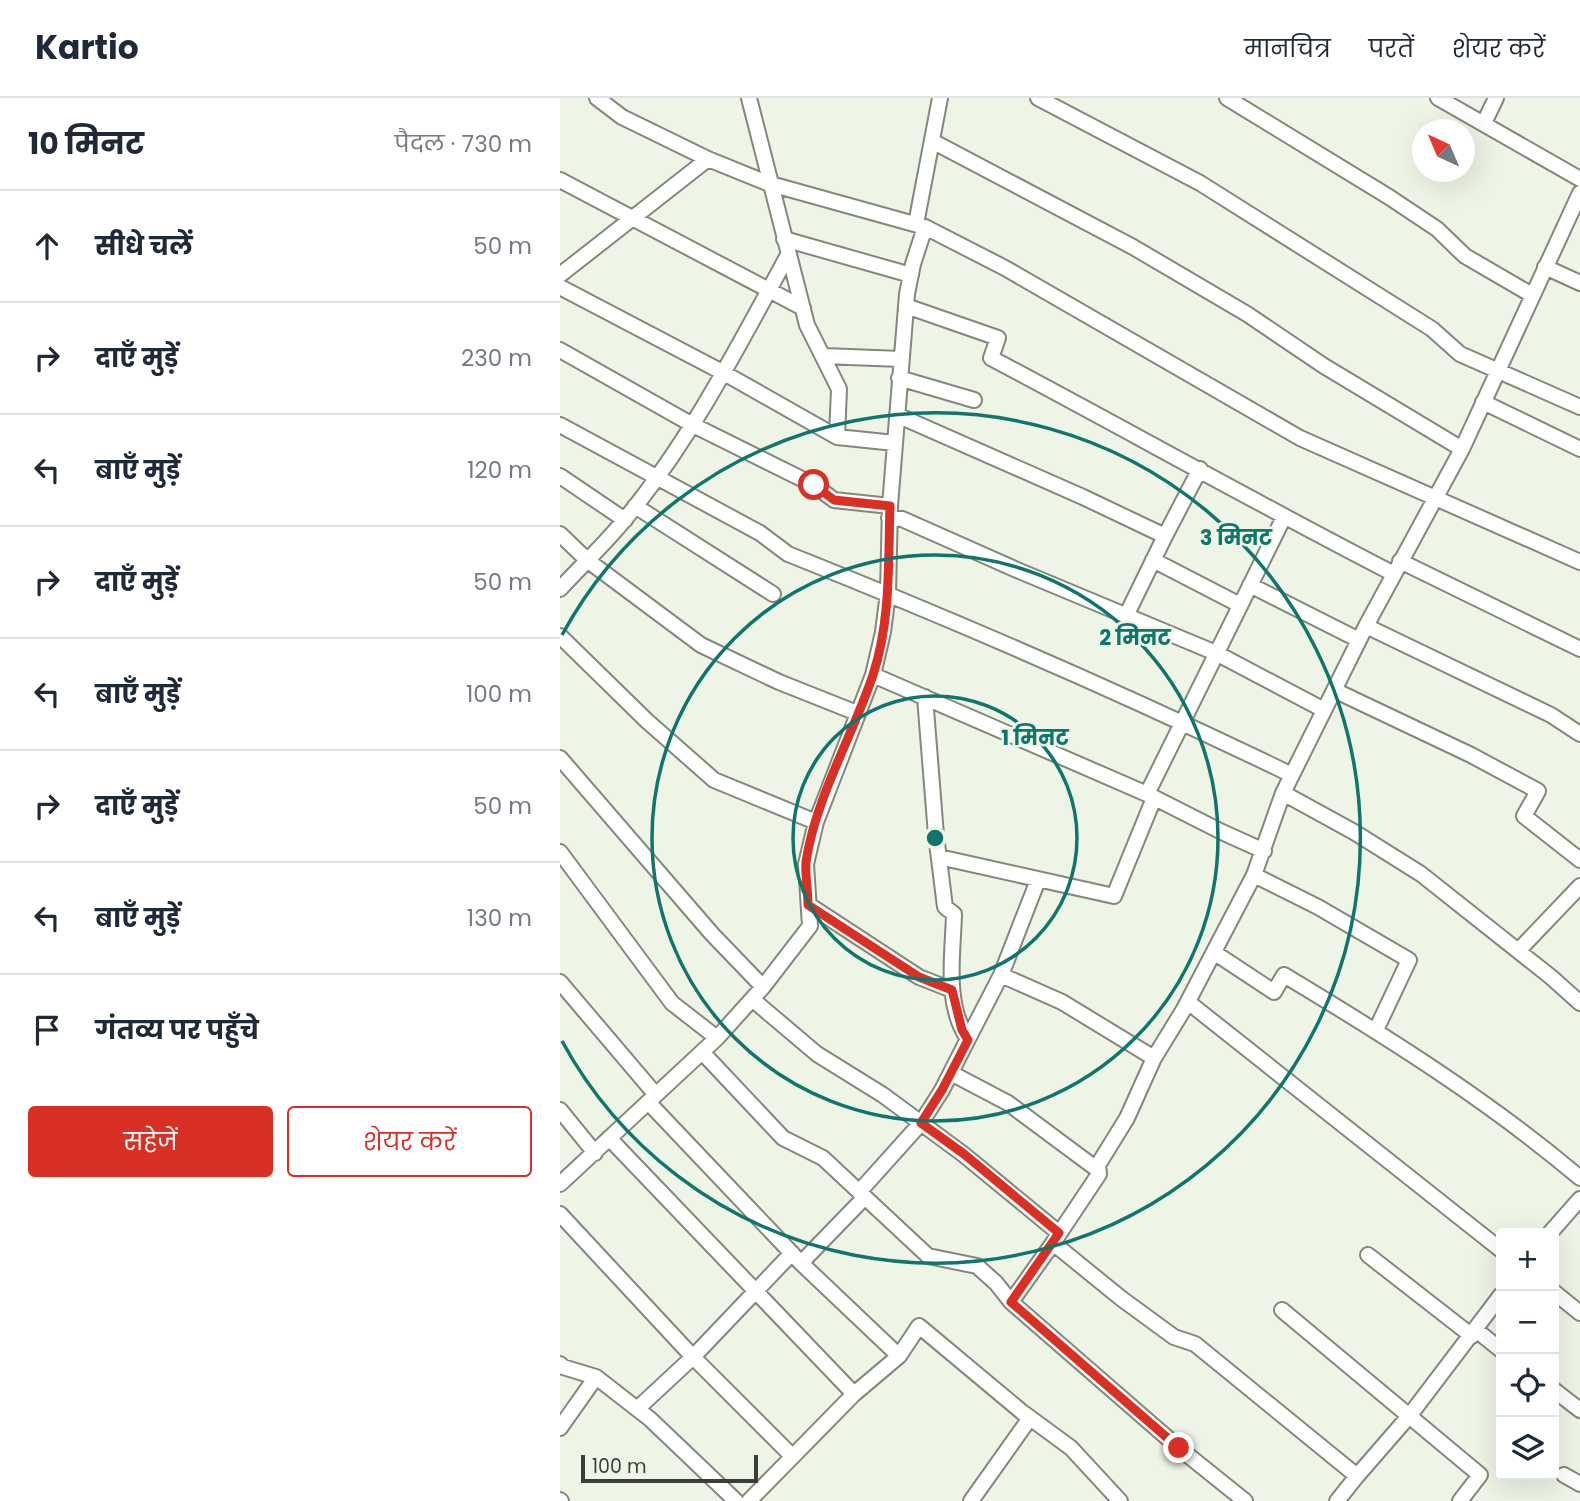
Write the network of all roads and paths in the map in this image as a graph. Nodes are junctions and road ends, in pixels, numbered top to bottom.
1 (597, 98) edge
2 (749, 98) edge
3 (940, 98) edge
4 (1038, 98) edge
5 (1227, 98) edge
6 (1438, 98) edge
7 (1496, 98) edge
8 (1484, 123) junction
9 (932, 141) junction
10 (708, 159) junction
11 (1580, 179) edge
12 (560, 180) edge
13 (772, 184) junction
14 (1580, 193) edge
15 (631, 219) junction
16 (920, 226) junction
17 (784, 239) junction
18 (788, 255) junction
19 (1545, 267) junction
20 (560, 275) edge
21 (911, 275) junction
22 (1580, 283) edge
23 (560, 287) edge
24 (769, 290) junction
25 (1532, 295) junction
26 (906, 306) junction
27 (803, 308) junction
28 (560, 350) edge
29 (823, 356) junction
30 (901, 359) junction
31 (1497, 372) junction
32 (724, 373) junction
33 (900, 378) junction
34 (974, 400) dead end
35 (1483, 402) junction
36 (1580, 407) edge
37 (897, 415) junction
38 (691, 424) junction
39 (560, 425) edge
40 (837, 438) junction
41 (895, 443) junction
42 (1462, 449) junction
43 (1580, 449) edge
44 (1200, 469) junction
45 (560, 475) edge
46 (656, 478) junction
47 (1434, 498) junction
48 (635, 506) junction
49 (890, 512) junction
50 (1284, 517) junction
51 (625, 520) junction
52 (560, 534) edge
53 (1165, 536) junction
54 (587, 560) junction
55 (1153, 560) junction
56 (1580, 562) edge
57 (1397, 567) junction
58 (1250, 585) junction
59 (560, 589) edge
60 (888, 593) junction
61 (773, 594) dead end
62 (1240, 605) junction
63 (1126, 615) junction
64 (1366, 625) junction
65 (560, 636) edge
66 (1359, 640) junction
67 (1580, 649) edge
68 (1216, 653) junction
69 (873, 675) junction
70 (1334, 690) junction
71 (925, 697) junction
72 (1324, 710) junction
73 (857, 713) junction
74 (1182, 722) junction
75 (1580, 734) edge
76 (560, 758) edge
77 (1292, 775) junction
78 (1283, 793) junction
79 (1150, 796) junction
80 (816, 822) junction
81 (1264, 851) junction
82 (560, 852) edge
83 (939, 857) junction
84 (1580, 860) edge
85 (1254, 875) junction
86 (1038, 880) junction
87 (1580, 886) edge
88 (808, 905) junction
89 (1518, 951) junction
90 (1214, 953) junction
91 (1001, 975) junction
92 (560, 982) edge
93 (763, 987) junction
94 (952, 990) junction
95 (752, 999) junction
96 (1188, 1002) junction
97 (1580, 1003) edge
98 (1376, 1030) junction
99 (717, 1038) junction
100 (968, 1040) junction
101 (702, 1052) junction
102 (1154, 1058) junction
103 (951, 1073) junction
104 (652, 1099) junction
105 (560, 1110) edge
106 (921, 1123) junction
107 (609, 1138) junction
108 (595, 1153) junction
109 (1098, 1170) junction
110 (1580, 1178) edge
111 (562, 1179) edge
112 (862, 1195) junction
113 (1580, 1199) edge
114 (560, 1214) edge
115 (1554, 1228) edge
116 (1056, 1238) junction
117 (1496, 1246) edge
118 (1368, 1255) dead end
119 (797, 1258) junction
120 (755, 1292) junction
121 (1559, 1296) edge
122 (1011, 1302) junction
123 (1496, 1302) edge
124 (1282, 1310) dead end
125 (1580, 1313) edge
126 (1474, 1333) junction
127 (1496, 1347) edge
128 (899, 1356) junction
129 (693, 1357) junction
130 (560, 1364) edge
131 (596, 1377) junction
132 (854, 1394) junction
133 (1559, 1394) edge
134 (638, 1409) junction
135 (1580, 1410) edge
136 (1410, 1415) junction
137 (1030, 1418) junction
138 (560, 1428) edge
139 (792, 1456) junction
140 (1564, 1475) dead end
141 (1357, 1476) junction
142 (1580, 1484) edge
143 (736, 1501) edge
144 (749, 1501) edge
145 (971, 1501) edge
146 (1120, 1501) edge
147 (1245, 1501) edge
148 (1337, 1501) edge
149 (1460, 1501) edge

1 - 10 street
2 - 13 street
3 - 9 street
4 - 31 street
5 - 25 street
6 - 8 street
7 - 8 street
8 - 11 street
9 - 16 street
9 - 42 street
10 - 13 street
10 - 15 street
12 - 15 street
13 - 16 street
13 - 17 street
14 - 19 street
15 - 20 street
15 - 24 street
16 - 21 street
16 - 47 street
17 - 18 street
17 - 21 street
18 - 24 street
18 - 27 street
19 - 22 street
19 - 25 street
21 - 26 street
23 - 32 street
24 - 27 street
24 - 32 street
25 - 31 street
26 - 30 street
26 - 44 street
27 - 29 street
28 - 38 street
29 - 30 street
29 - 40 street
30 - 33 street
31 - 35 street
31 - 36 street
32 - 38 street
32 - 40 street
33 - 34 street
33 - 37 street
35 - 42 street
35 - 43 street
37 - 41 street
37 - 53 street
38 - 46 street
38 - 49 street
39 - 46 street
40 - 41 street
41 - 49 street
42 - 47 street
44 - 50 street
44 - 53 street
45 - 51 street
46 - 48 street
46 - 60 street
47 - 56 street
47 - 57 street
48 - 51 street
48 - 61 street
49 - 60 street
49 - 63 street
50 - 57 street
50 - 58 street
51 - 54 street
52 - 54 street
53 - 55 street
54 - 59 street
54 - 73 street
55 - 62 street
55 - 63 street
57 - 64 street
57 - 67 street
58 - 62 street
58 - 66 street
60 - 69 street
60 - 74 street
62 - 68 street
63 - 68 street
64 - 66 street
64 - 75 street
65 - 80 street
66 - 70 street
68 - 72 street
68 - 74 street
69 - 71 street
69 - 73 street
70 - 72 street
70 - 84 street
71 - 79 street
71 - 83 street
72 - 77 street
73 - 80 street
74 - 77 street
74 - 79 street
76 - 93 street
77 - 78 street
78 - 81 street
78 - 89 street
79 - 81 street
79 - 86 street
80 - 88 street
81 - 85 street
82 - 99 street
83 - 86 street
83 - 94 street
85 - 90 street
85 - 98 street
86 - 91 street
87 - 89 street
88 - 93 street
88 - 94 street
89 - 97 street
90 - 96 street
90 - 98 street
91 - 100 street
91 - 102 street
92 - 104 street
93 - 95 street
94 - 100 street
95 - 99 street
95 - 106 street
96 - 102 street
96 - 117 street
98 - 110 street
99 - 101 street
100 - 103 street
101 - 104 street
101 - 112 street
102 - 109 street
103 - 106 street
103 - 109 street
104 - 107 street
104 - 119 street
105 - 108 street
106 - 112 street
106 - 116 street
107 - 108 street
107 - 120 street
108 - 111 street
109 - 116 street
112 - 119 street
112 - 122 street
113 - 115 street
114 - 129 street
116 - 122 street
116 - 141 street
118 - 126 street
119 - 120 street
119 - 128 street
120 - 129 street
120 - 132 street
121 - 125 street
122 - 147 street
123 - 126 street
124 - 136 street
126 - 127 street
126 - 136 street
128 - 132 street
128 - 137 street
129 - 134 street
129 - 139 street
130 - 131 street
131 - 134 street
131 - 138 street
132 - 139 street
133 - 135 street
134 - 143 street
136 - 141 street
136 - 149 street
137 - 145 street
137 - 146 street
139 - 144 street
140 - 142 street
141 - 148 street

